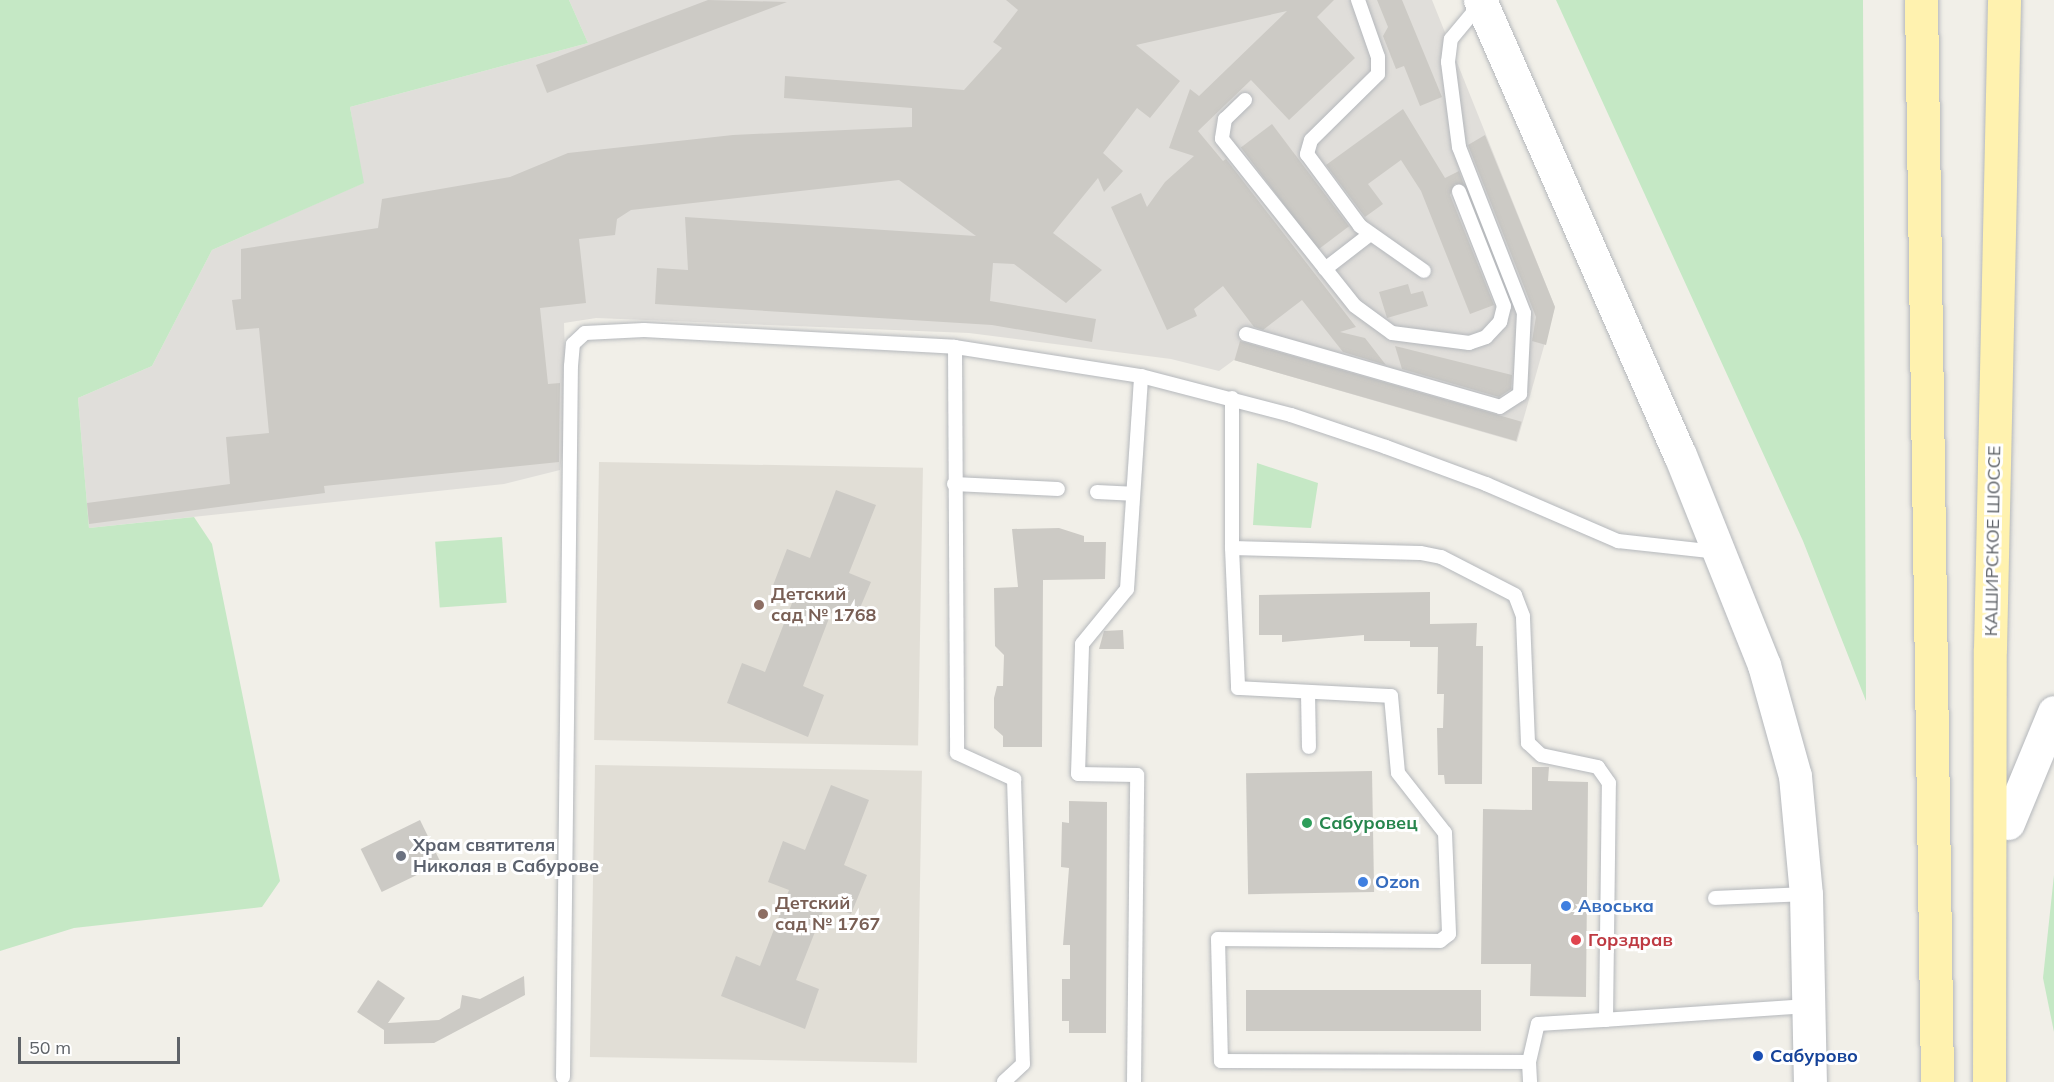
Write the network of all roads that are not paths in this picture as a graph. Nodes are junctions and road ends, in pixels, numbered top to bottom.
1 (1358, 0) edge
2 (1922, 0) edge
3 (2004, 0) edge
4 (1480, 1) edge
5 (1245, 100) dead end
6 (1459, 192) dead end
7 (1369, 235) junction
8 (1325, 269) junction
9 (1424, 271) dead end
10 (1246, 334) dead end
11 (955, 347) junction
12 (1141, 376) junction
13 (1232, 398) junction
14 (954, 484) junction
15 (1058, 489) dead end
16 (1097, 492) dead end
17 (1131, 494) junction
18 (1232, 548) junction
19 (1718, 552) junction
20 (1308, 692) junction
21 (2054, 712) edge
22 (1309, 747) dead end
23 (2054, 766) edge
24 (2008, 823) junction
25 (1993, 864) junction
26 (1806, 894) junction
27 (1715, 898) dead end
28 (1808, 1006) junction
29 (1606, 1020) junction
30 (1529, 1062) junction
31 (563, 1077) dead end
32 (1005, 1082) edge
33 (1134, 1082) edge
34 (1530, 1082) edge
35 (1810, 1082) edge
36 (1937, 1082) edge
37 (1989, 1082) edge

1 - 7 lane
2 - 36 main road
3 - 25 main road, КАШИРСКОЕ ШОССЕ
4 - 10 lane
4 - 19 main road
5 - 8 lane
6 - 8 lane
7 - 8 lane
7 - 9 lane
11 - 12 lane
11 - 14 lane
11 - 31 lane
12 - 13 lane
12 - 17 lane
13 - 18 lane
13 - 19 lane
14 - 15 lane
14 - 32 lane
16 - 17 lane
17 - 33 lane
18 - 20 lane
18 - 29 lane
19 - 26 main road
20 - 22 lane
20 - 30 lane
21 - 24 main road
23 - 24 main road
24 - 25 main road
25 - 37 main road, КАШИРСКОЕ ШОССЕ
26 - 27 lane
26 - 28 main road
28 - 29 lane
28 - 35 main road
29 - 30 lane
30 - 34 lane

